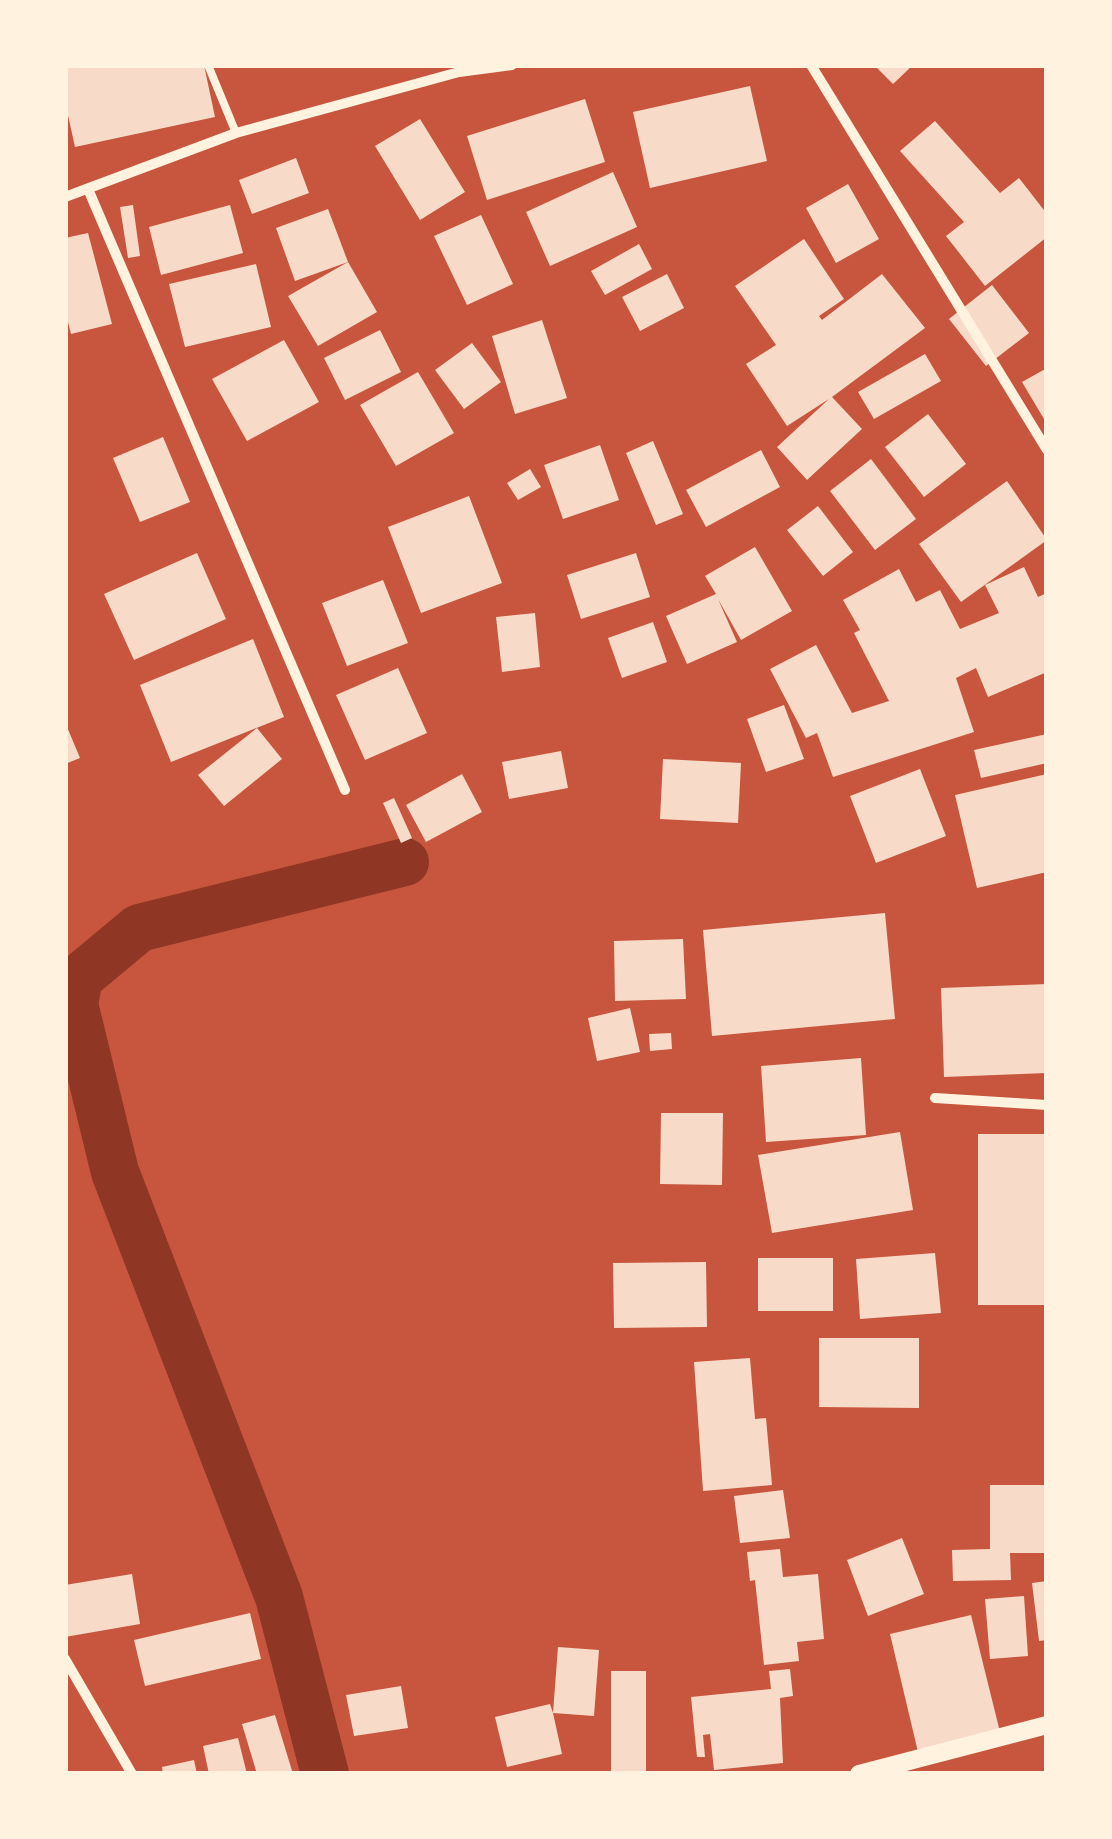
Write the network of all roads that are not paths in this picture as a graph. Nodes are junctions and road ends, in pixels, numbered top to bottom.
1 (208, 65) edge
2 (512, 65) edge
3 (811, 65) edge
4 (236, 134) junction
5 (88, 189) junction
6 (65, 197) edge
7 (1047, 450) edge
8 (345, 790) dead end
9 (936, 1098) dead end
10 (1047, 1104) edge
11 (65, 1659) edge
12 (1047, 1725) edge
13 (132, 1774) edge
14 (858, 1774) edge

1 - 4 lane
2 - 4 street
3 - 7 street
4 - 5 street
5 - 6 street
5 - 8 street
9 - 10 street
11 - 13 street
12 - 14 street

